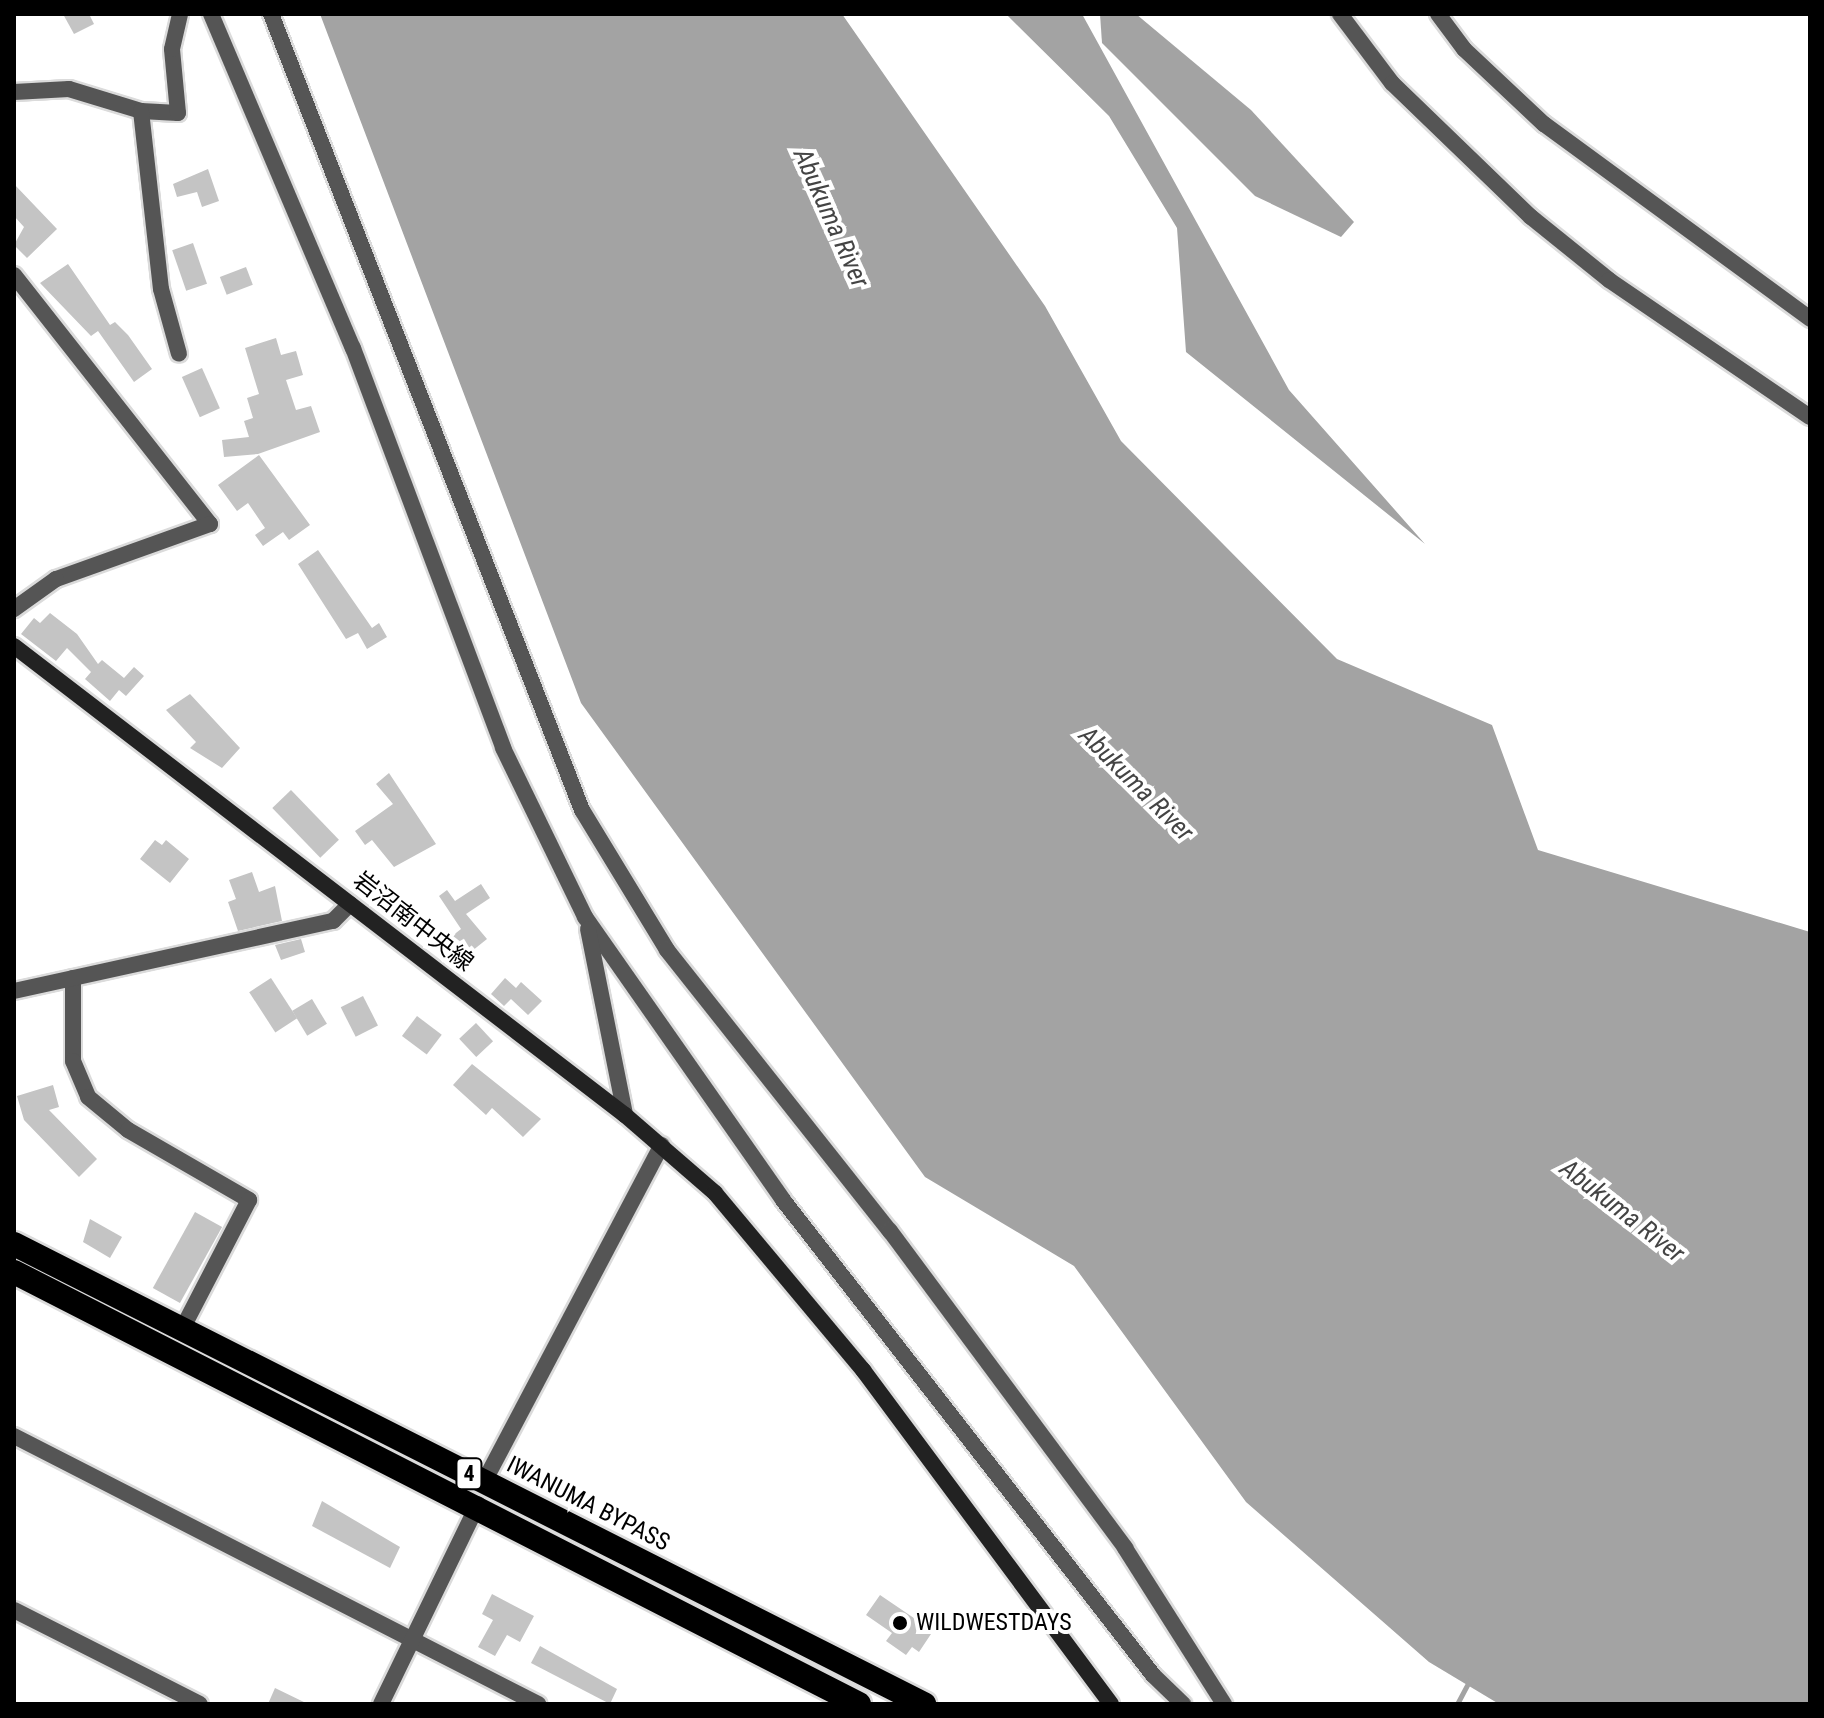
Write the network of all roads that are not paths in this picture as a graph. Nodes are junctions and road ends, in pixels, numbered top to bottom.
1 (180, 14) edge
2 (211, 14) edge
3 (221, 14) edge
4 (271, 14) edge
5 (1340, 14) edge
6 (1438, 14) edge
7 (233, 58) junction
8 (14, 92) edge
9 (141, 111) junction
10 (14, 275) edge
11 (1810, 319) edge
12 (179, 354) dead end
13 (1810, 417) edge
14 (14, 609) edge
15 (14, 646) edge
16 (350, 904) junction
17 (585, 917) junction
18 (73, 978) junction
19 (14, 991) edge
20 (625, 1115) junction
21 (662, 1145) junction
22 (14, 1244) edge
23 (14, 1272) edge
24 (182, 1329) junction
25 (14, 1436) edge
26 (481, 1493) junction
27 (14, 1610) edge
28 (412, 1637) junction
29 (200, 1704) edge
30 (381, 1704) edge
31 (538, 1704) edge
32 (859, 1704) edge
33 (924, 1704) edge
34 (1111, 1704) edge
35 (1183, 1704) edge
36 (1224, 1704) edge

1 - 9 street
2 - 7 street
3 - 7 street
4 - 36 street
5 - 13 street
6 - 11 street
7 - 17 street
8 - 9 street
9 - 12 street
10 - 14 street
15 - 16 street, 岩沼南中央線
16 - 18 street
16 - 20 street, 岩沼南中央線
17 - 20 street
17 - 35 street
18 - 19 street
18 - 24 street
20 - 21 street, 岩沼南中央線
21 - 26 street
21 - 34 street, 岩沼南中央線
22 - 24 highway, IWANUMA BYPASS / 4
23 - 26 highway, IWANUMA BYPASS / 4
24 - 26 highway, IWANUMA BYPASS / 4
25 - 28 street
26 - 28 street
26 - 32 highway, IWANUMA BYPASS / 4
26 - 33 highway, IWANUMA BYPASS / 4
27 - 29 street
28 - 30 street
28 - 31 street

